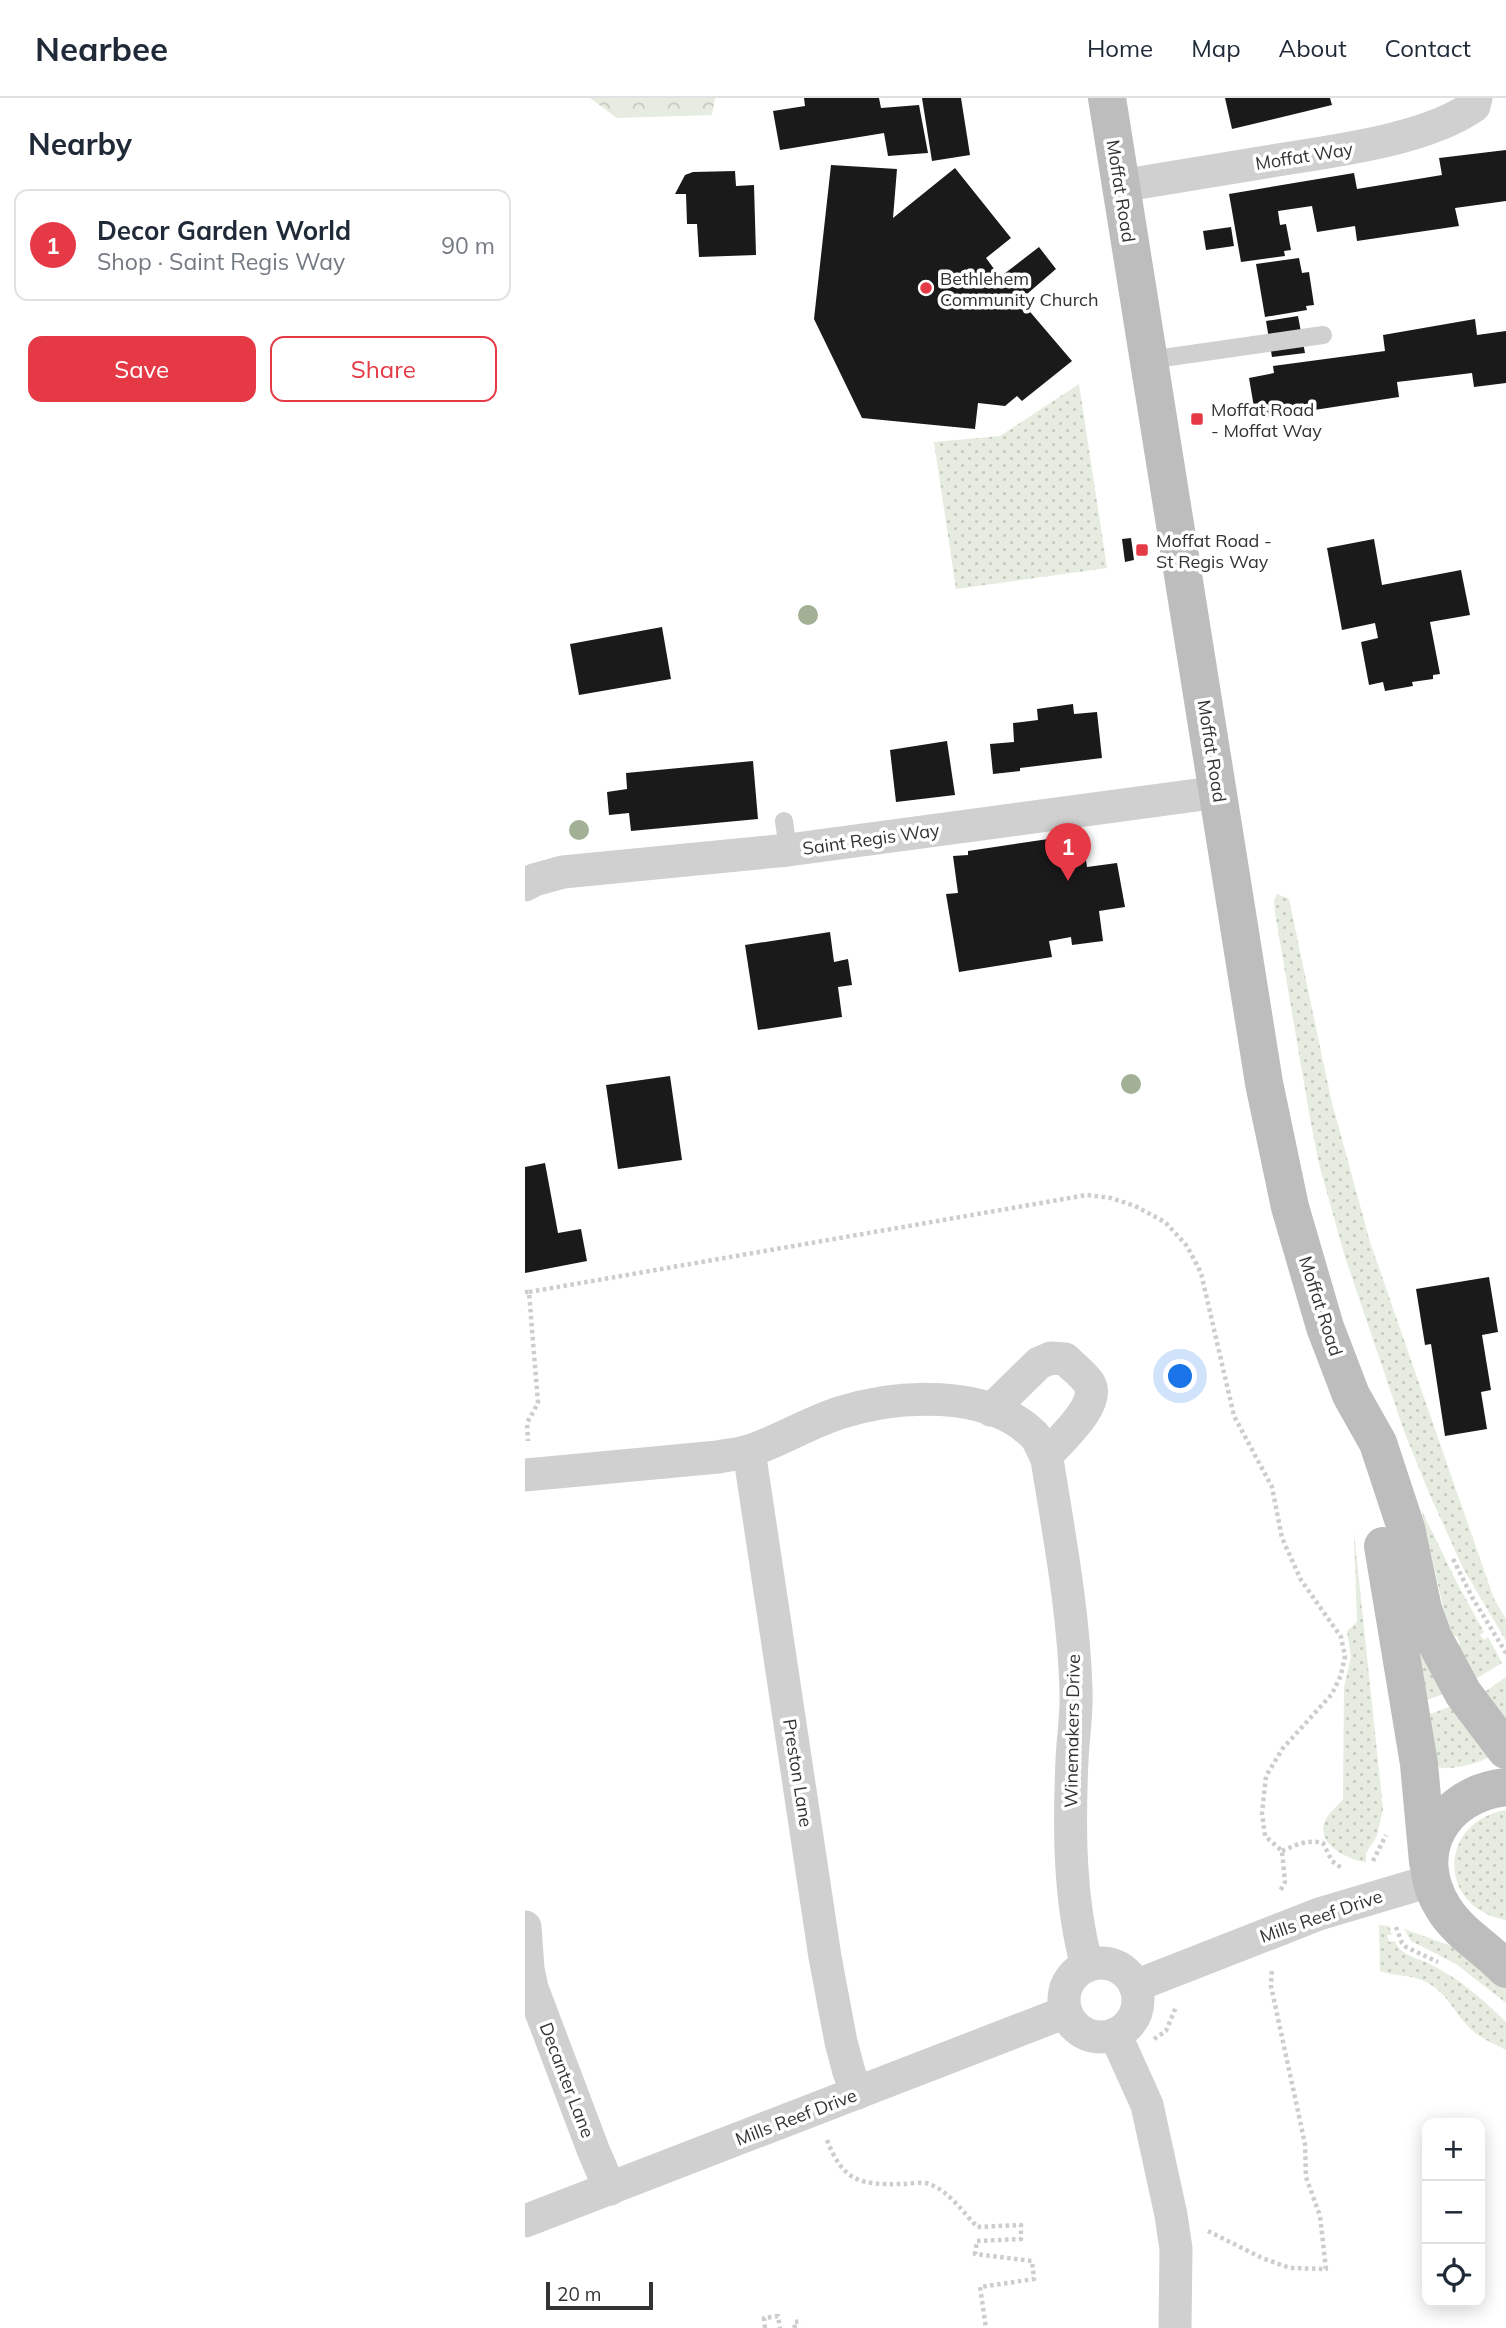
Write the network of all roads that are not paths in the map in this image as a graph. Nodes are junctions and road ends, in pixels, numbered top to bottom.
1 (1107, 98) edge
2 (1476, 98) edge
3 (1120, 186) junction
4 (1324, 335) dead end
5 (1149, 360) junction
6 (1219, 792) junction
7 (525, 885) edge
8 (1351, 1395) junction
9 (991, 1410) junction
10 (749, 1451) junction
11 (1046, 1456) junction
12 (527, 1475) edge
13 (1506, 1750) edge
14 (1506, 1787) edge
15 (1429, 1872) junction
16 (525, 1927) edge
17 (1464, 1931) junction
18 (1506, 1946) edge
19 (1087, 1966) junction
20 (1506, 1969) edge
21 (1135, 1986) junction
22 (1066, 2012) junction
23 (1119, 2045) junction
24 (857, 2093) junction
25 (610, 2189) junction
26 (525, 2221) edge
27 (1175, 2328) edge

1 - 3 main road, Moffat Road
2 - 3 street, Moffat Way
3 - 5 main road, Moffat Road
4 - 5 lane
5 - 6 main road, Moffat Road
6 - 7 street, Saint Regis Way
6 - 8 main road, Moffat Road
8 - 13 main road, Moffat Road
8 - 15 main road, Moffat Road
9 - 10 street, Winemakers Drive
9 - 11 street, Winemakers Drive
9 - 11 street
10 - 12 street, Winemakers Drive
10 - 24 street, Preston Lane
11 - 19 street, Winemakers Drive
14 - 15 main road
15 - 17 main road, Moffat Road
15 - 21 street, Mills Reef Drive
16 - 25 street, Decanter Lane
17 - 18 main road, Moffat Road
17 - 20 main road, Moffat Road
19 - 21 street
19 - 22 street
21 - 23 street
22 - 23 street
22 - 24 street, Mills Reef Drive
23 - 27 street
24 - 25 street, Mills Reef Drive
25 - 26 street, Mills Reef Drive

